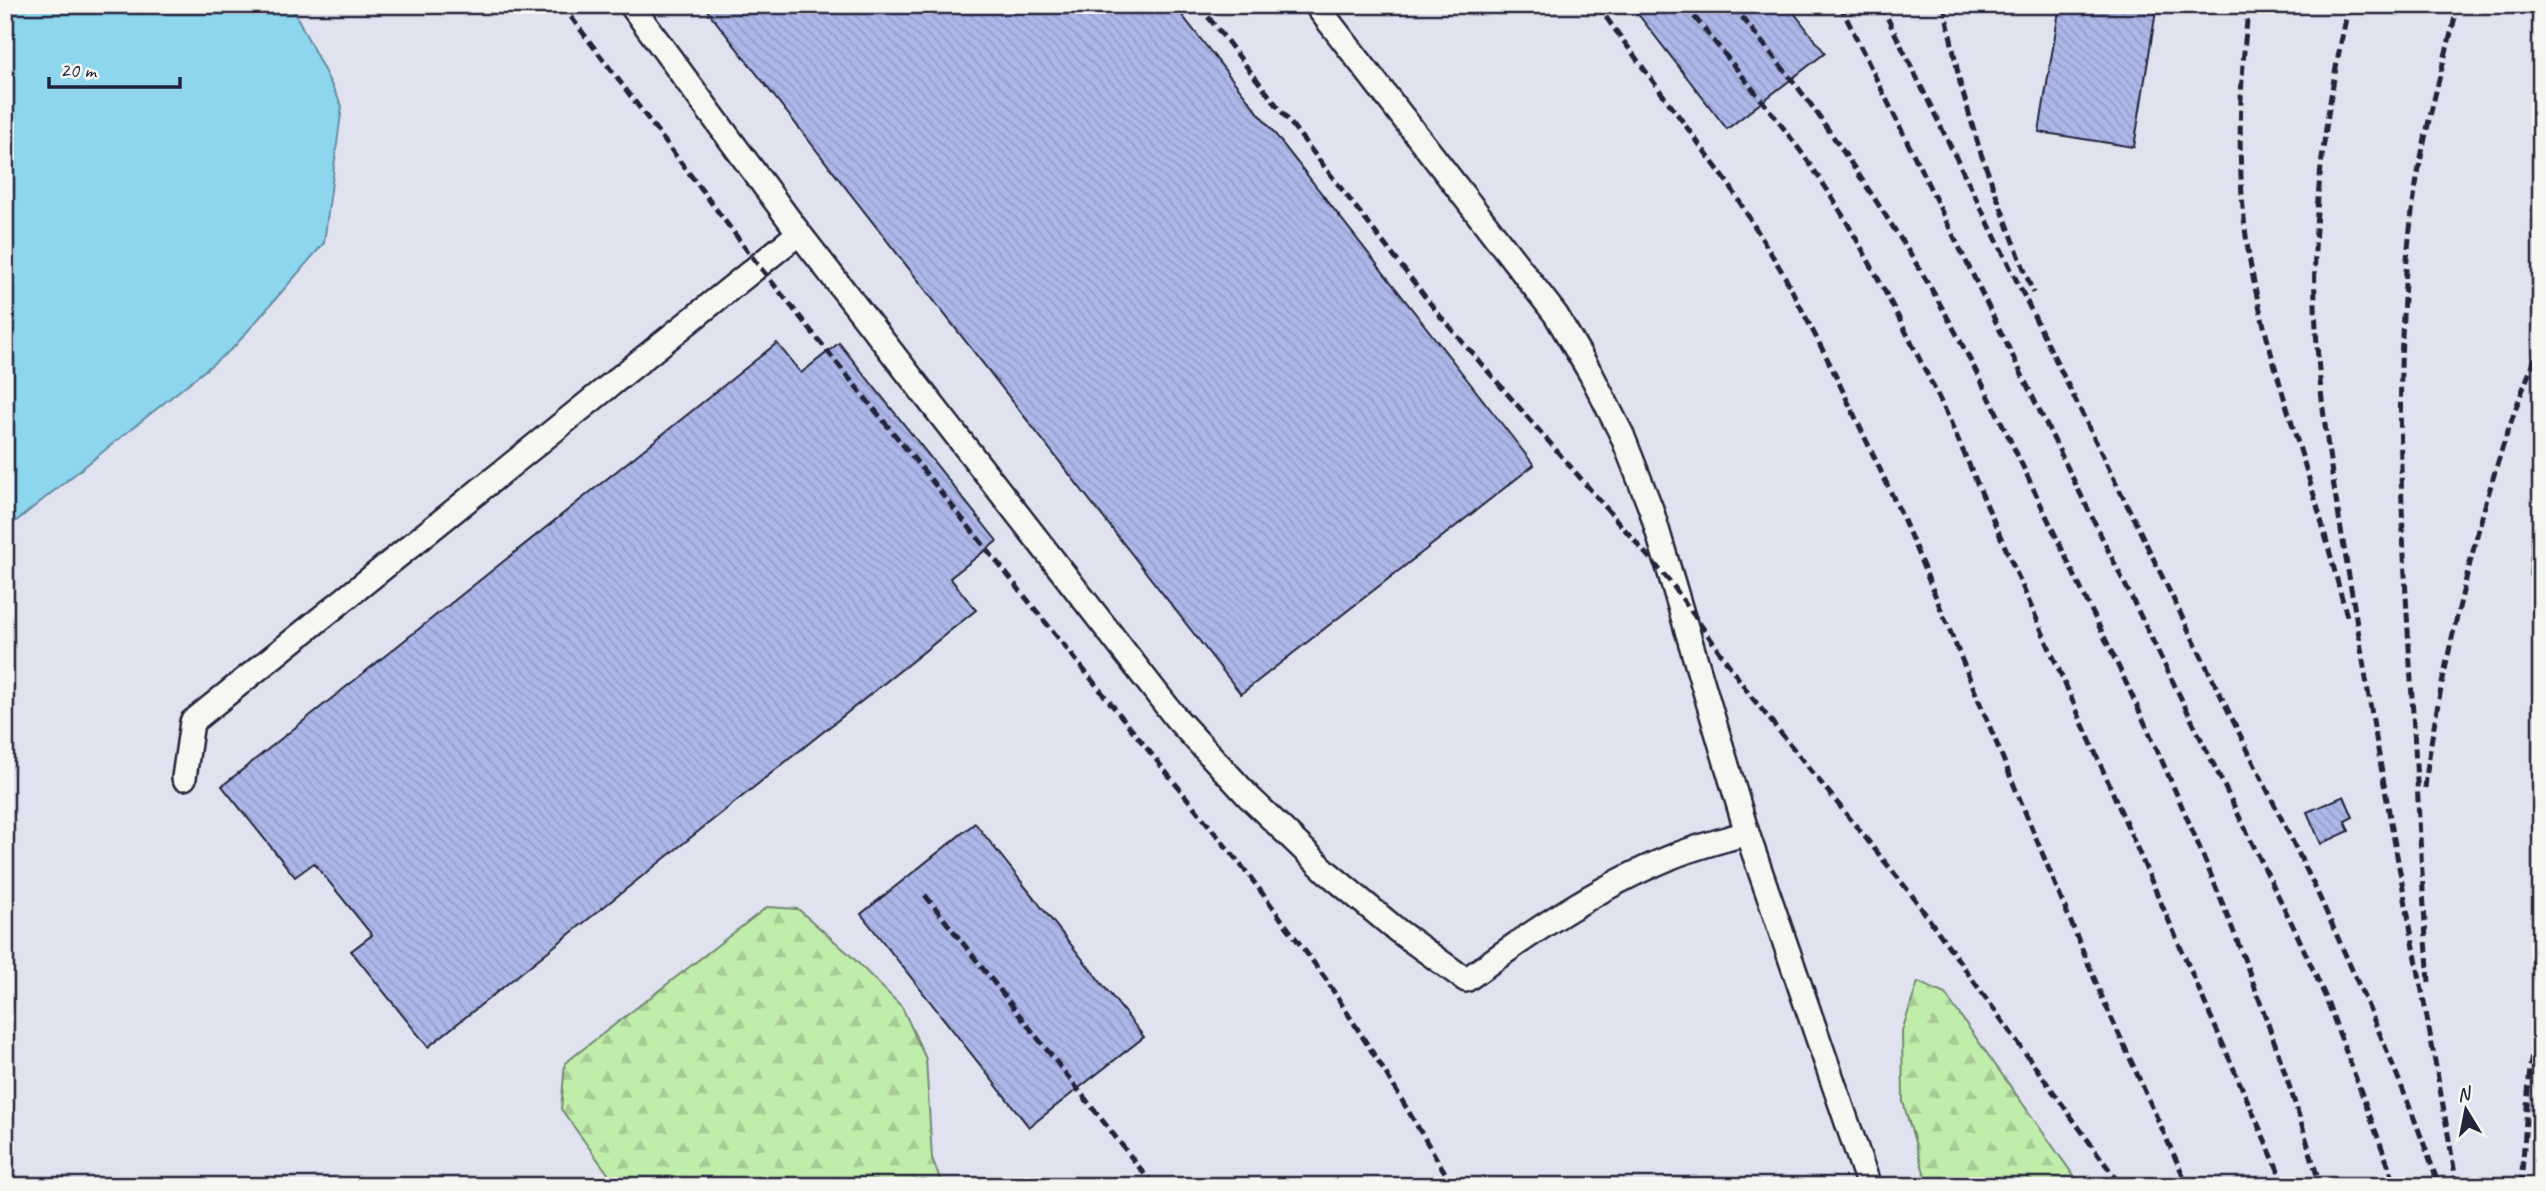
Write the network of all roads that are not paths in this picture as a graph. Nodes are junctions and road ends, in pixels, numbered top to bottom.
1 (631, 5) edge
2 (1316, 5) edge
3 (799, 233) junction
4 (184, 778) dead end
5 (1747, 833) junction
6 (1869, 1186) edge

1 - 3 lane
2 - 5 lane
3 - 4 lane
3 - 5 lane
5 - 6 lane

